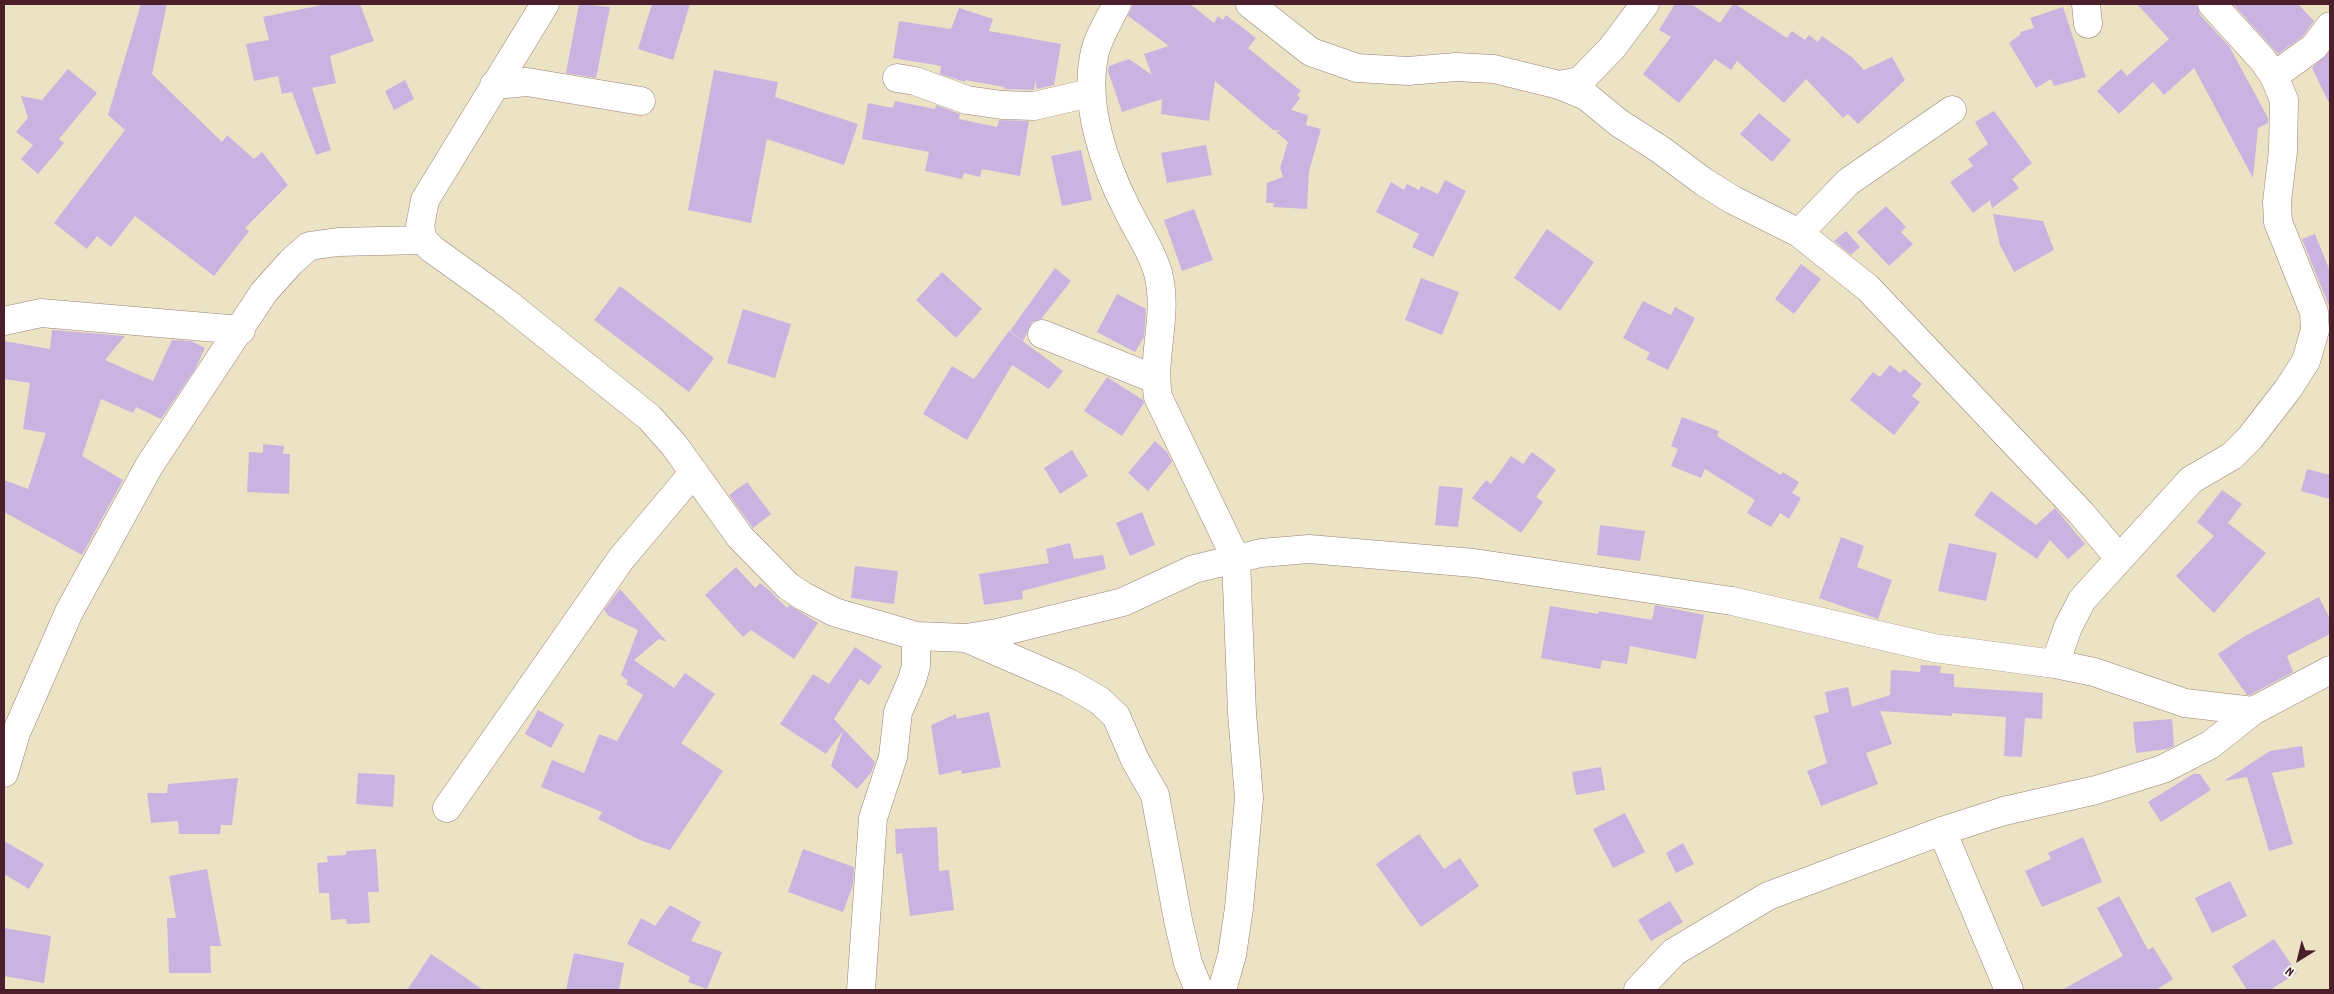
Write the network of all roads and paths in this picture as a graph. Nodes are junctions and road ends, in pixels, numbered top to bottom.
1 (545, 4) edge
2 (1117, 4) edge
3 (1250, 4) edge
4 (1645, 4) edge
5 (2212, 4) edge
6 (2330, 26) edge
7 (2274, 76) junction
8 (897, 78) dead end
9 (494, 85) junction
10 (1559, 85) junction
11 (1090, 92) junction
12 (641, 101) dead end
13 (1952, 110) dead end
14 (1799, 233) junction
15 (423, 240) junction
16 (4, 321) edge
17 (241, 330) junction
18 (1042, 334) dead end
19 (2322, 337) edge
20 (1155, 379) junction
21 (694, 472) junction
22 (2119, 558) junction
23 (1236, 559) junction
24 (916, 636) junction
25 (966, 638) junction
26 (2055, 664) junction
27 (2330, 670) edge
28 (2253, 711) junction
29 (4, 773) edge
30 (447, 808) dead end
31 (1942, 831) junction
32 (861, 990) edge
33 (1199, 990) edge
34 (1222, 990) edge
35 (1638, 990) edge
36 (2009, 990) edge

1 - 9 street
2 - 11 street
3 - 10 street
4 - 10 street
5 - 7 street
6 - 7 street
7 - 19 street
8 - 11 street
9 - 12 street
9 - 15 street
10 - 14 street
11 - 20 street
13 - 14 street
14 - 22 street
15 - 17 street
15 - 21 street
16 - 17 street
17 - 29 street
18 - 20 street
19 - 22 street
20 - 23 street
21 - 24 street
21 - 30 street
22 - 26 street
23 - 25 street
23 - 26 street
23 - 34 street
24 - 25 street
24 - 32 street
25 - 33 street
26 - 28 street
27 - 28 street
28 - 31 street
31 - 35 street
31 - 36 street

